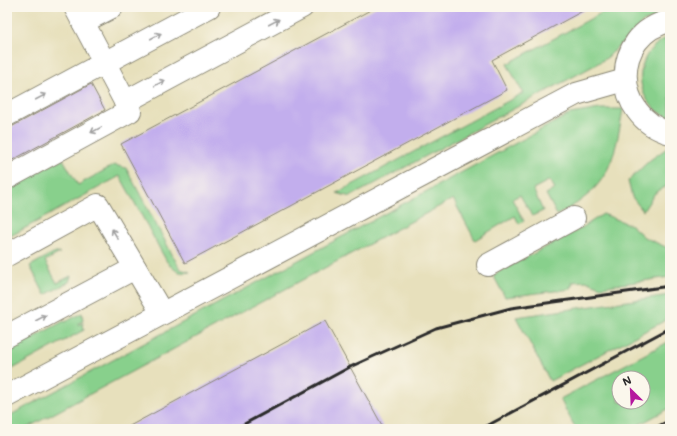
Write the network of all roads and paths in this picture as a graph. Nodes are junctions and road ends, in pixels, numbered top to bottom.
1 (112, 7) edge
2 (210, 7) edge
3 (302, 7) edge
4 (79, 15) edge
5 (670, 21) edge
6 (105, 63) junction
7 (625, 80) junction
8 (128, 106) junction
9 (7, 115) edge
10 (670, 133) edge
11 (7, 178) edge
12 (574, 218) dead end
13 (7, 255) edge
14 (488, 265) dead end
15 (134, 268) junction
16 (162, 313) junction
17 (7, 336) edge
18 (7, 396) edge

1 - 4 lane
6 -> 2 lane
8 -> 3 lane
4 - 6 lane
5 - 7 lane
6 - 8 lane
9 -> 6 lane
7 - 10 lane
7 - 16 lane
8 -> 11 lane
12 - 14 lane
15 -> 13 lane
15 - 16 lane
17 -> 15 lane
16 - 18 lane

